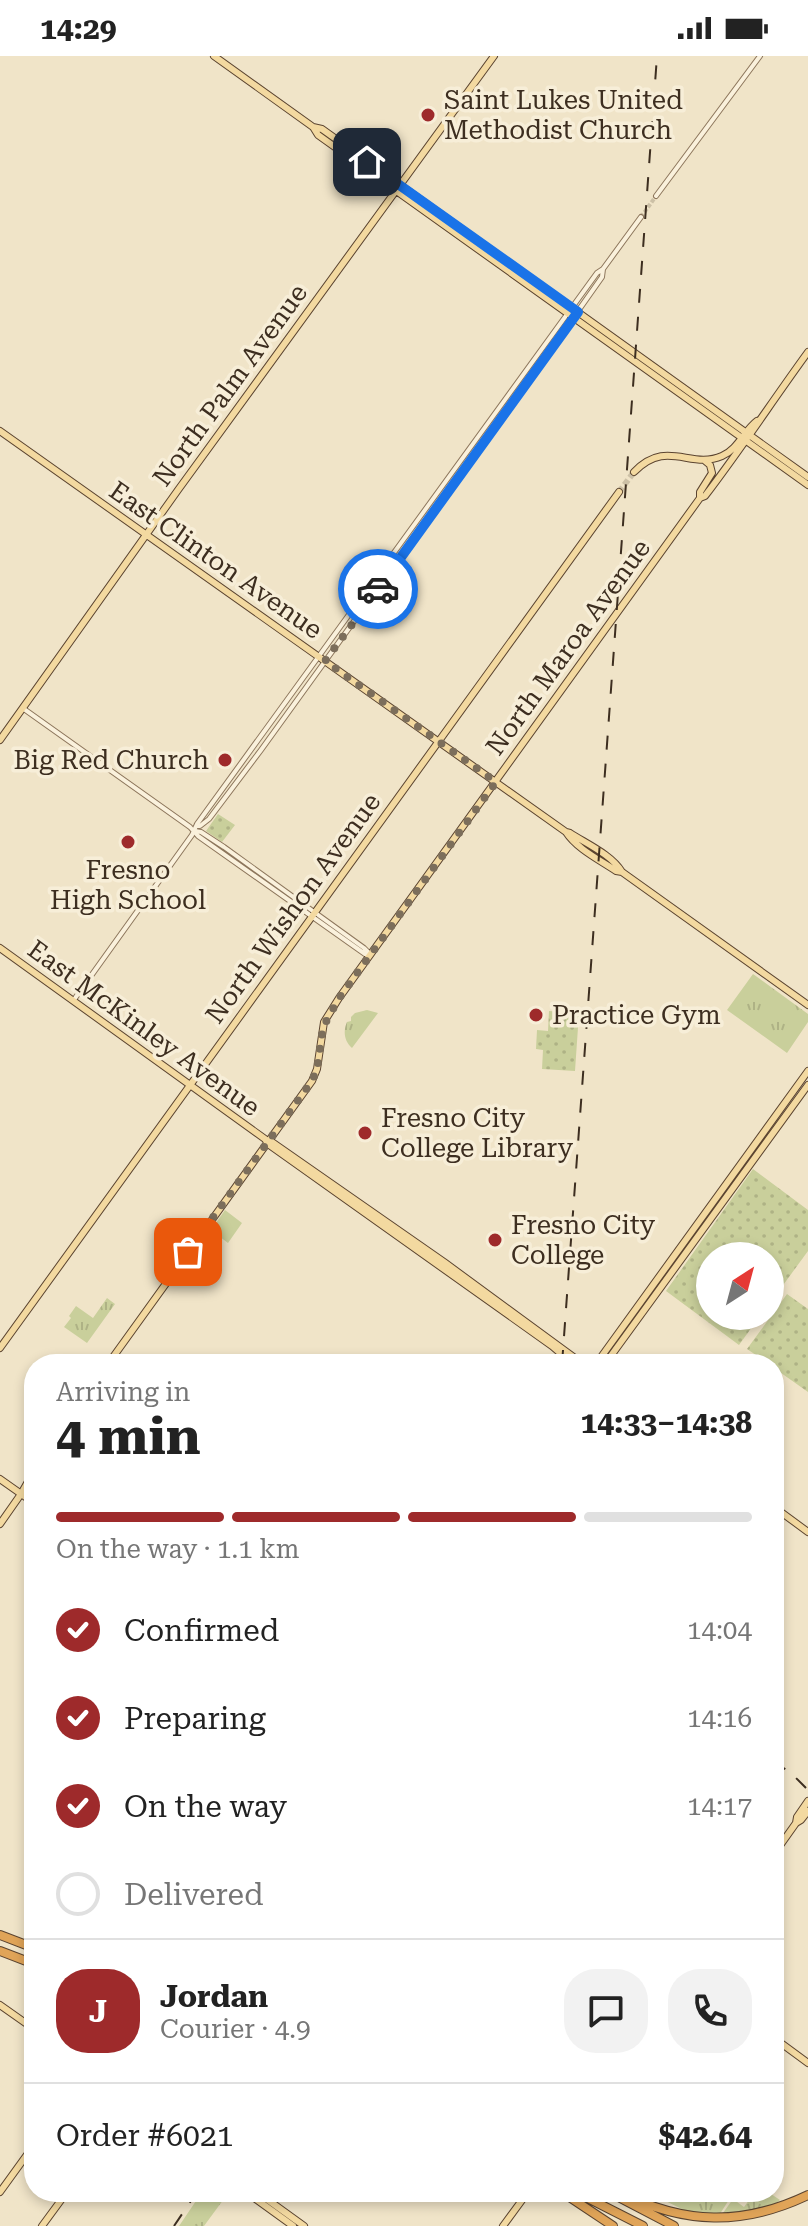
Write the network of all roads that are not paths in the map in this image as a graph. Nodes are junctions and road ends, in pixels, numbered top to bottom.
1 (214, 56) edge
2 (494, 56) edge
3 (760, 56) edge
4 (398, 188) junction
5 (656, 196) tunnel mouth
6 (641, 217) tunnel mouth
7 (573, 313) junction
8 (808, 352) edge
9 (0, 431) edge
10 (746, 437) junction
11 (702, 459) junction
12 (634, 472) tunnel mouth
13 (808, 477) edge
14 (808, 485) edge
15 (619, 492) tunnel mouth
16 (700, 498) junction
17 (146, 535) junction
18 (322, 658) junction
19 (23, 708) junction
20 (0, 740) edge
21 (439, 742) junction
22 (496, 782) junction
23 (196, 829) junction
24 (566, 832) junction
25 (581, 846) junction
26 (599, 852) junction
27 (622, 872) junction
28 (313, 914) junction
29 (0, 948) edge
30 (370, 955) junction
31 (73, 1001) junction
32 (808, 1005) edge
33 (808, 1071) edge
34 (808, 1085) edge
35 (189, 1086) junction
36 (268, 1141) junction
37 (749, 1160) junction
38 (354, 1205) junction
39 (376, 1214) junction
40 (655, 1289) junction
41 (645, 1295) junction
42 (528, 1326) junction
43 (627, 1335) junction
44 (0, 1348) edge
45 (115, 1354) edge
46 (561, 1354) edge
47 (571, 1354) edge
48 (603, 1354) edge
49 (613, 1354) edge
50 (0, 1479) edge
51 (24, 1489) edge
52 (21, 1494) junction
53 (24, 1496) edge
54 (784, 1514) edge
55 (0, 1524) edge
56 (808, 1532) edge
57 (808, 1801) edge
58 (808, 1811) edge
59 (796, 1823) junction
60 (784, 1840) edge
61 (0, 1934) edge
62 (24, 1939) edge
63 (24, 1944) edge
64 (0, 1951) edge
65 (24, 1960) edge
66 (0, 2005) edge
67 (24, 2022) edge
68 (784, 2045) edge
69 (808, 2063) edge
70 (24, 2159) edge
71 (0, 2192) edge
72 (808, 2195) edge
73 (60, 2202) edge
74 (260, 2202) edge
75 (271, 2202) edge
76 (521, 2202) edge
77 (577, 2202) edge
78 (596, 2202) edge
79 (628, 2202) edge
80 (641, 2202) edge
81 (42, 2226) edge
82 (293, 2226) edge
83 (304, 2226) edge
84 (503, 2226) edge
85 (612, 2226) edge
86 (643, 2226) edge
87 (674, 2226) edge

1 - 4 main road
2 - 4 main road, North Palm Avenue
3 - 5 street
4 - 7 main road
4 - 17 main road, North Palm Avenue
6 - 7 street
7 - 10 main road
7 - 18 street
7 - 18 street
8 - 10 main road, North Maroa Avenue
9 - 17 main road, East Clinton Avenue
10 - 11 main road
10 - 13 main road
10 - 14 main road
10 - 16 main road, North Maroa Avenue
11 - 12 main road
11 - 16 main road
15 - 21 main road, North Wishon Avenue
16 - 22 main road, North Maroa Avenue
17 - 18 main road, East Clinton Avenue
17 - 19 main road, North Palm Avenue
18 - 21 main road, East Clinton Avenue
18 - 23 street
19 - 20 main road, North Palm Avenue
19 - 23 street
21 - 22 main road, East Clinton Avenue
21 - 28 main road, North Wishon Avenue
22 - 24 main road, East Clinton Avenue
22 - 30 main road, North Maroa Avenue
23 - 28 street
23 - 31 street
24 - 25 main road, East Clinton Avenue
24 - 26 main road, East Clinton Avenue
25 - 26 main road
25 - 27 main road, East Clinton Avenue
26 - 27 main road, East Clinton Avenue
27 - 32 main road, East Clinton Avenue
28 - 30 street
28 - 35 main road, North Wishon Avenue
29 - 31 main road, East McKinley Avenue
30 - 36 main road, North Maroa Avenue
31 - 35 main road, East McKinley Avenue
33 - 37 main road
34 - 37 main road
35 - 36 main road, East McKinley Avenue
35 - 44 main road, North Wishon Avenue
36 - 38 main road, East McKinley Avenue
36 - 39 main road, East McKinley Avenue
36 - 45 main road
37 - 40 main road
37 - 40 main road
38 - 39 main road
38 - 42 main road, East McKinley Avenue
39 - 42 main road, East McKinley Avenue
40 - 41 main road
40 - 43 main road
41 - 43 main road
41 - 48 main road
42 - 46 main road, East McKinley Avenue
42 - 47 main road, East McKinley Avenue
43 - 49 main road
50 - 52 main road
51 - 52 main road
52 - 53 main road
52 - 55 main road
54 - 56 main road
57 - 59 main road
58 - 59 main road
59 - 60 main road
61 - 62 highway
61 - 63 highway
64 - 65 highway
66 - 67 main road
68 - 69 main road
70 - 71 main road
72 - 80 highway
73 - 81 main road
74 - 82 main road
75 - 83 main road
76 - 84 main road
77 - 85 highway
78 - 86 highway
79 - 87 highway

